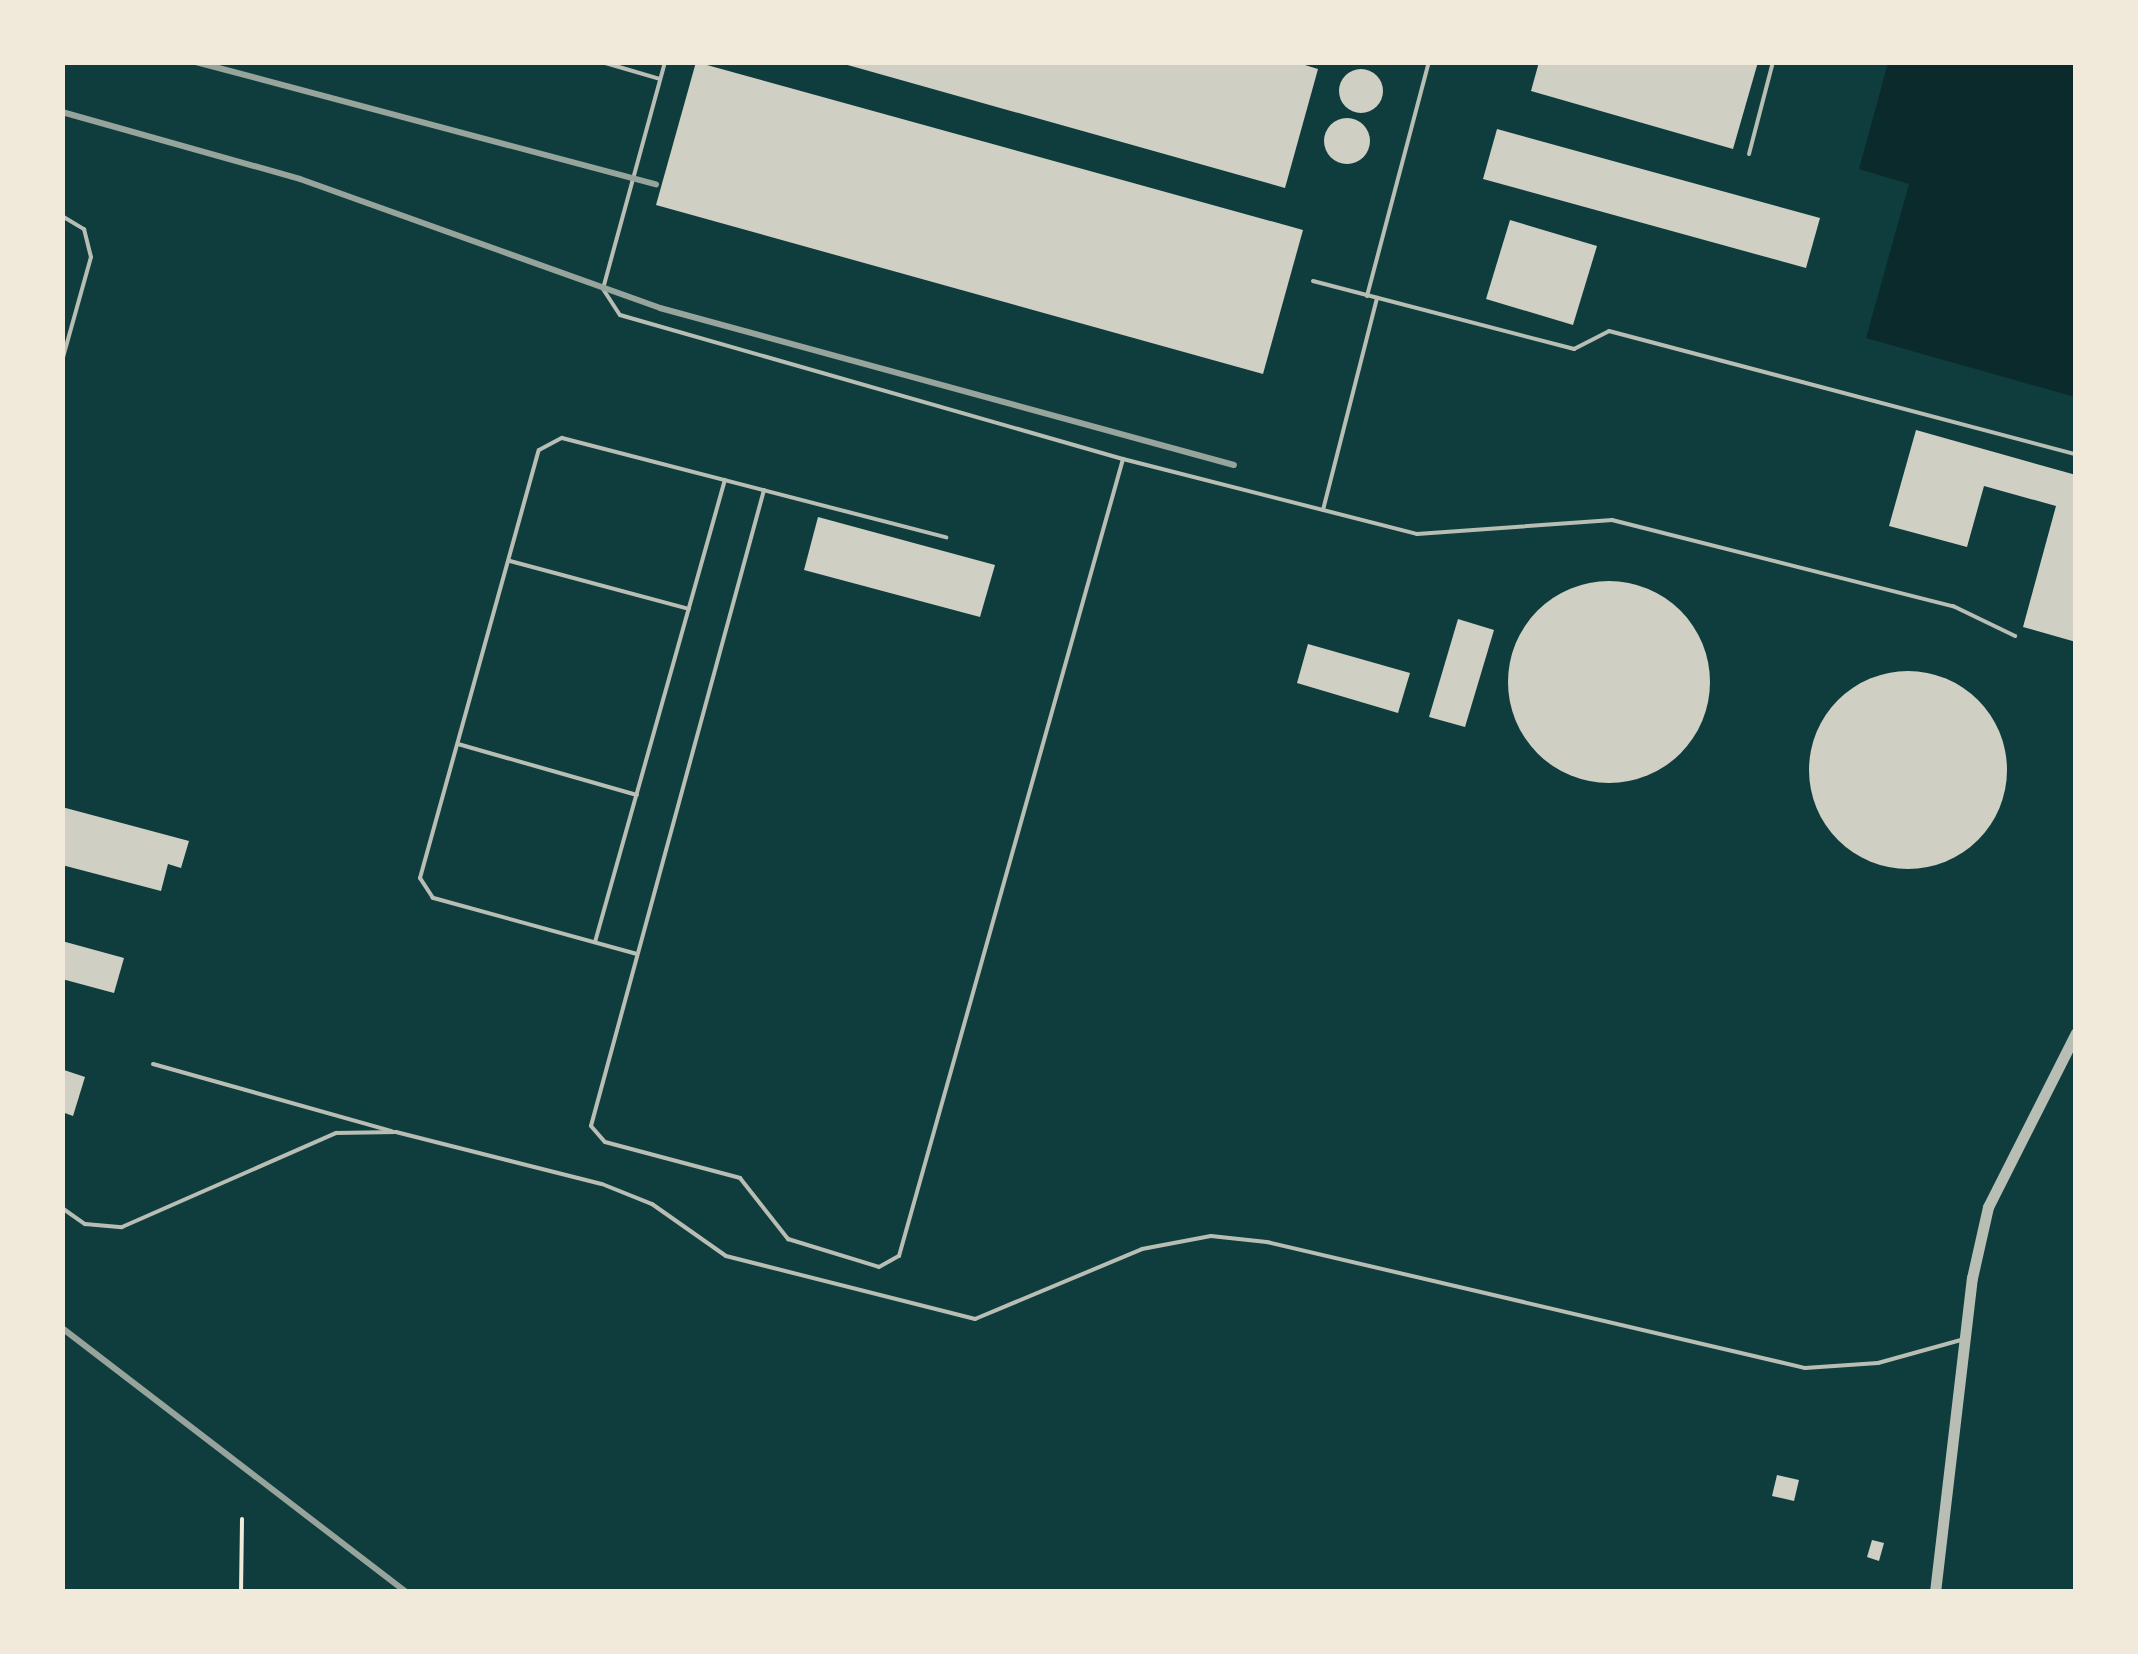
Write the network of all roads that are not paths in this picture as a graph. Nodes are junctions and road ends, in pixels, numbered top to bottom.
1 (602, 62) edge
2 (665, 62) edge
3 (1428, 62) edge
4 (1773, 62) edge
5 (660, 80) junction
6 (1749, 154) dead end
7 (62, 216) edge
8 (1313, 282) dead end
9 (1367, 296) junction
10 (1377, 298) junction
11 (62, 361) edge
12 (2076, 454) edge
13 (1123, 459) junction
14 (725, 480) junction
15 (764, 490) junction
16 (1322, 510) junction
17 (946, 537) dead end
18 (508, 560) junction
19 (689, 609) junction
20 (2015, 636) dead end
21 (457, 744) junction
22 (636, 795) junction
23 (595, 942) junction
24 (637, 954) junction
25 (2076, 1033) edge
26 (153, 1064) dead end
27 (396, 1132) junction
28 (62, 1208) edge
29 (1966, 1339) junction
30 (1935, 1592) edge

1 - 5 lane
2 - 5 lane
3 - 9 lane
4 - 6 lane
5 - 13 lane
7 - 11 lane
8 - 9 lane
9 - 10 lane
10 - 12 lane
10 - 16 lane
13 - 16 lane
13 - 24 lane
14 - 15 lane
14 - 18 lane
14 - 19 lane
15 - 17 lane
15 - 24 lane
16 - 20 lane
18 - 19 lane
18 - 21 lane
19 - 22 lane
21 - 22 lane
21 - 23 lane
22 - 23 lane
23 - 24 lane
25 - 29 street
26 - 27 lane
27 - 28 lane
27 - 29 lane
29 - 30 street

